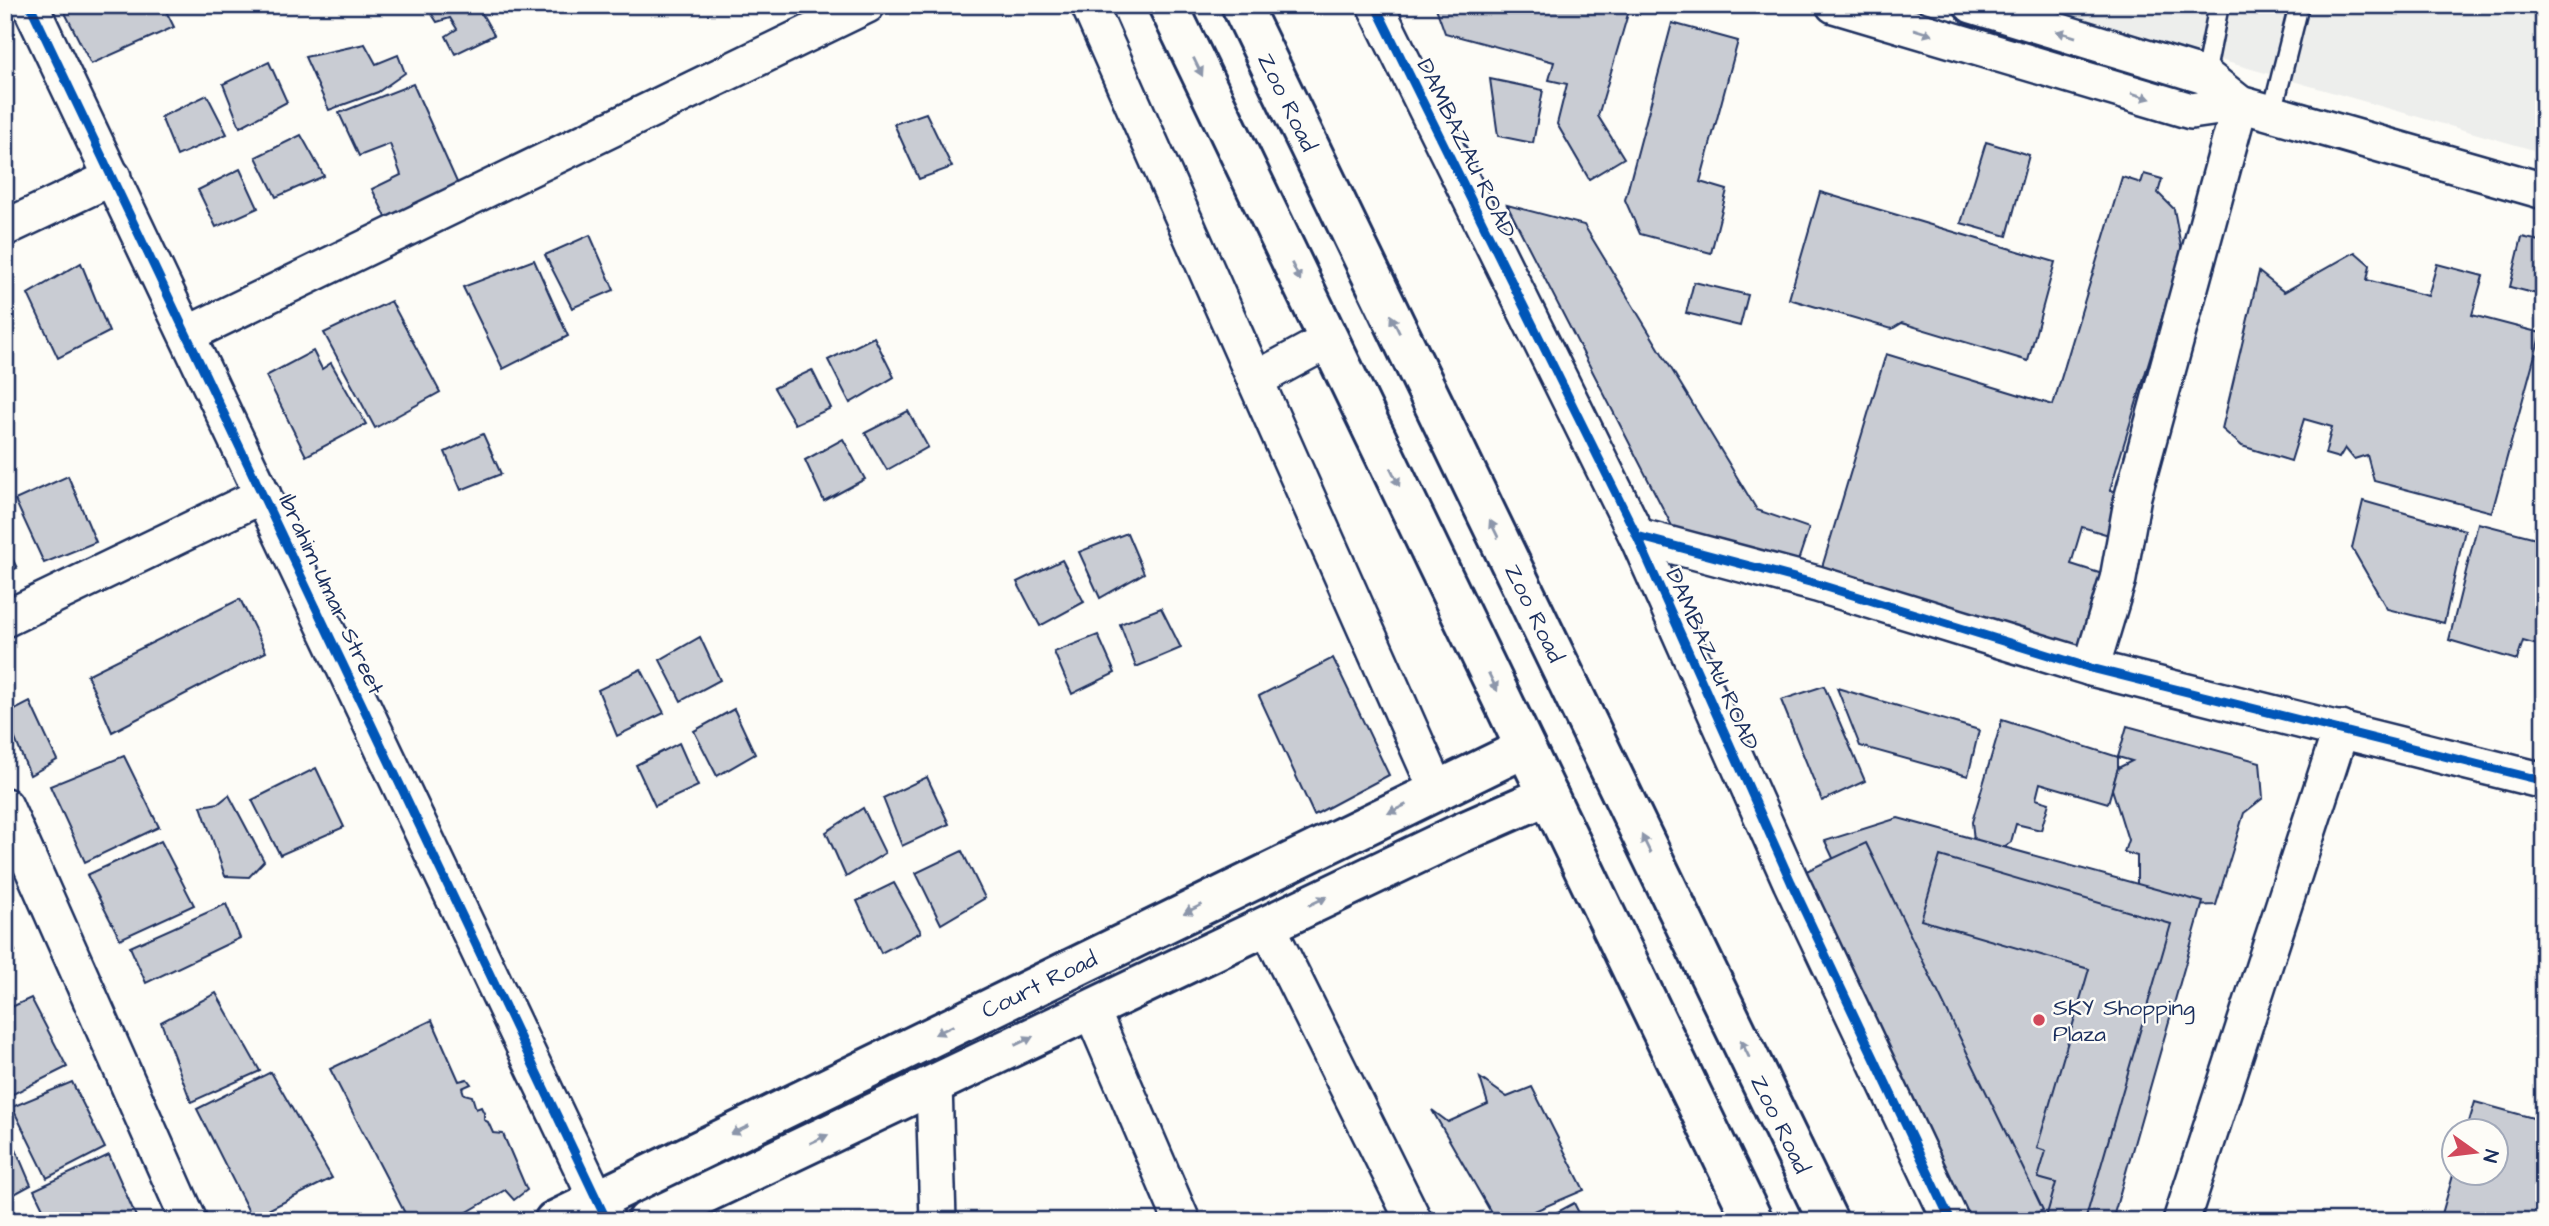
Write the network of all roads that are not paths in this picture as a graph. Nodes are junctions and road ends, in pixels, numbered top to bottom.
1 (30, 5) edge
2 (867, 5) edge
3 (1089, 5) edge
4 (1168, 5) edge
5 (1241, 5) edge
6 (1375, 5) edge
7 (1834, 5) edge
8 (1972, 5) edge
9 (2219, 5) edge
10 (2299, 5) edge
11 (2205, 76) junction
12 (2256, 108) junction
13 (113, 177) junction
14 (2544, 191) edge
15 (5, 228) edge
16 (188, 334) junction
17 (1329, 340) junction
18 (1255, 380) junction
19 (264, 495) junction
20 (1637, 536) junction
21 (5, 619) edge
22 (2091, 668) junction
23 (2341, 729) junction
24 (1525, 748) junction
25 (2544, 780) edge
26 (1437, 790) junction
27 (1548, 795) junction
28 (5, 806) edge
29 (1267, 925) junction
30 (1091, 1009) junction
31 (934, 1084) junction
32 (603, 1210) edge
33 (661, 1217) edge
34 (189, 1221) edge
35 (554, 1221) edge
36 (938, 1221) edge
37 (1182, 1221) edge
38 (1414, 1221) edge
39 (1753, 1221) edge
40 (1828, 1221) edge
41 (1951, 1221) edge
42 (2181, 1221) edge

1 - 13 street, Ibrahim Umar Street
2 - 16 street
3 - 18 street
4 -> 17 main road
40 -> 5 main road, Zoo Road
6 - 20 street, DAMBAZAU ROAD
7 -> 12 street
11 -> 8 street
9 - 11 lane
10 - 12 lane
11 - 12 street
12 - 14 street
12 - 22 street
13 - 15 street
13 - 16 street, Ibrahim Umar Street
16 - 19 street, Ibrahim Umar Street
17 - 18 street
17 -> 24 main road
18 - 26 street
19 - 21 street
19 - 32 street, Ibrahim Umar Street
20 - 22 street
20 - 41 street, DAMBAZAU ROAD
22 - 23 street
23 - 25 street
23 - 42 street
24 - 26 main road, Court Road
24 - 27 main road
26 -> 32 main road, Court Road
29 -> 27 main road, Court Road
27 - 39 main road
28 - 34 street
29 - 30 main road, Court Road
29 - 38 street
31 -> 30 main road, Court Road
30 - 37 street
33 -> 31 main road, Court Road
31 - 36 street
32 - 35 main road, Court Road

